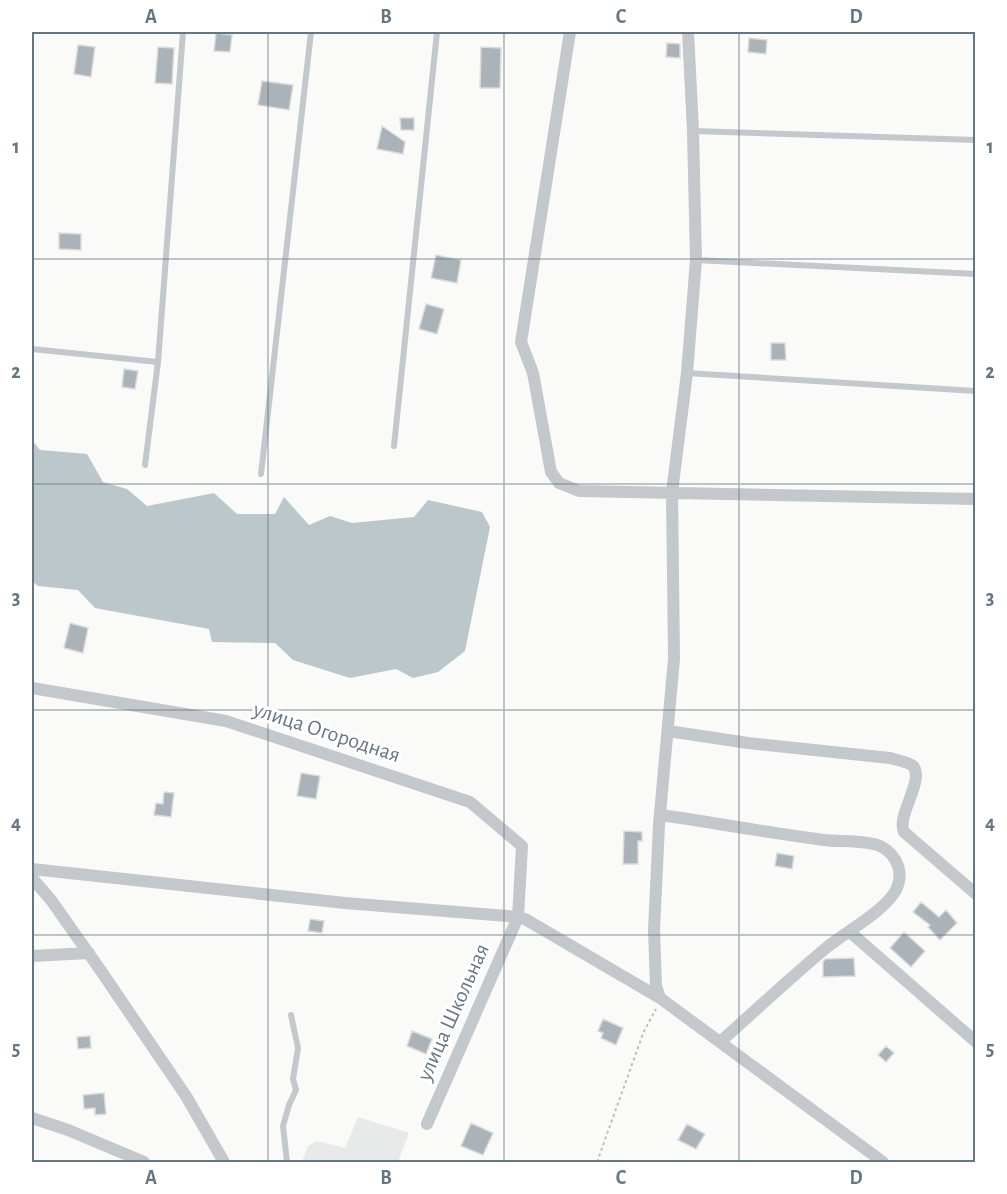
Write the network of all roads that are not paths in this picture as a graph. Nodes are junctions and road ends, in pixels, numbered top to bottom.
1 (183, 32) edge
2 (311, 32) edge
3 (437, 32) edge
4 (570, 32) edge
5 (688, 32) edge
6 (693, 131) junction
7 (975, 140) edge
8 (696, 260) junction
9 (975, 274) edge
10 (32, 349) edge
11 (158, 362) junction
12 (687, 373) junction
13 (975, 391) edge
14 (394, 446) dead end
15 (145, 465) dead end
16 (261, 474) dead end
17 (672, 492) junction
18 (975, 499) edge
19 (32, 687) edge
20 (668, 731) junction
21 (662, 815) junction
22 (32, 869) edge
23 (32, 878) edge
24 (975, 894) edge
25 (518, 917) junction
26 (850, 932) junction
27 (89, 953) junction
28 (32, 956) edge
29 (660, 998) junction
30 (291, 1015) dead end
31 (720, 1042) junction
32 (975, 1042) edge
33 (32, 1118) edge
34 (427, 1124) dead end
35 (144, 1162) edge
36 (224, 1162) edge
37 (287, 1162) edge
38 (883, 1162) edge

1 - 11 lane
2 - 16 lane
3 - 14 lane
4 - 17 street
5 - 6 street
6 - 7 lane
6 - 8 street
8 - 9 lane
8 - 12 street
10 - 11 lane
11 - 15 lane
12 - 13 lane
12 - 17 street
17 - 18 street
17 - 20 street
19 - 25 street, улица Огородная
20 - 21 street
20 - 24 street
21 - 26 street
21 - 29 street
22 - 25 street
23 - 27 street
25 - 29 street
25 - 34 street, улица Школьная
26 - 31 street
26 - 32 street
27 - 28 street
27 - 36 street
29 - 31 street
30 - 37 lane
31 - 38 street
33 - 35 street

